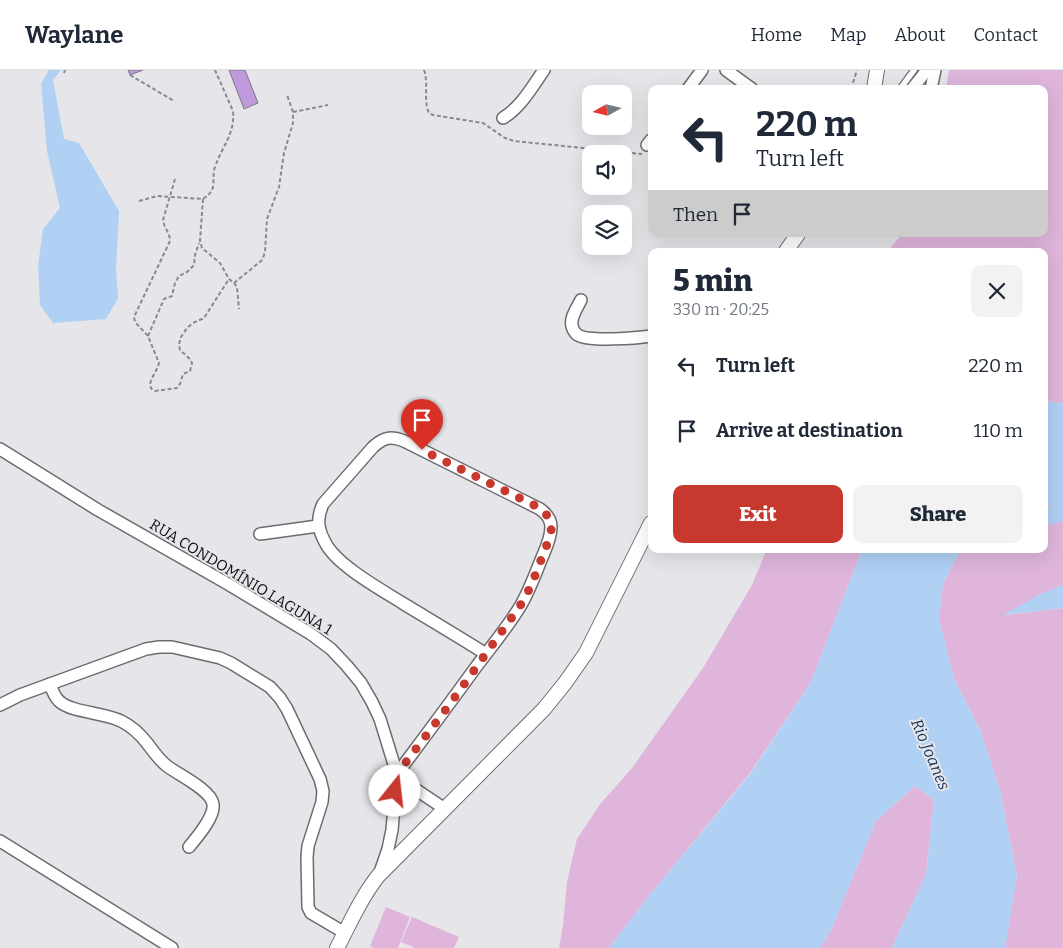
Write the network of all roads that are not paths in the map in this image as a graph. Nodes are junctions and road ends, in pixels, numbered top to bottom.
1 (544, 70) edge
2 (702, 70) edge
3 (726, 70) edge
4 (877, 70) edge
5 (914, 70) edge
6 (927, 70) edge
7 (935, 70) edge
8 (691, 85) edge
9 (747, 85) edge
10 (875, 85) edge
11 (903, 85) edge
12 (915, 85) edge
13 (932, 85) edge
14 (503, 118) dead end
15 (796, 237) edge
16 (788, 248) edge
17 (581, 300) dead end
18 (648, 336) edge
19 (0, 449) edge
20 (318, 526) junction
21 (648, 529) edge
22 (260, 534) dead end
23 (486, 654) junction
24 (50, 684) junction
25 (0, 706) edge
26 (397, 774) junction
27 (445, 808) junction
28 (0, 841) edge
29 (190, 847) dead end
30 (378, 876) junction
31 (344, 933) junction
32 (172, 948) edge
33 (337, 948) edge

1 - 14 street
2 - 8 street
3 - 9 street
4 - 10 street
5 - 11 lane
6 - 12 street
7 - 13 street
15 - 16 street
17 - 18 street
19 - 26 street, RUA CONDOMÍNIO LAGUNA 1
20 - 22 street
20 - 23 street
20 - 23 street
21 - 27 street
23 - 26 street
24 - 25 street
24 - 29 street
24 - 31 street
26 - 27 street
26 - 30 street, RUA CONDOMÍNIO LAGUNA 1
27 - 30 street
28 - 32 street
30 - 31 street
31 - 33 street

